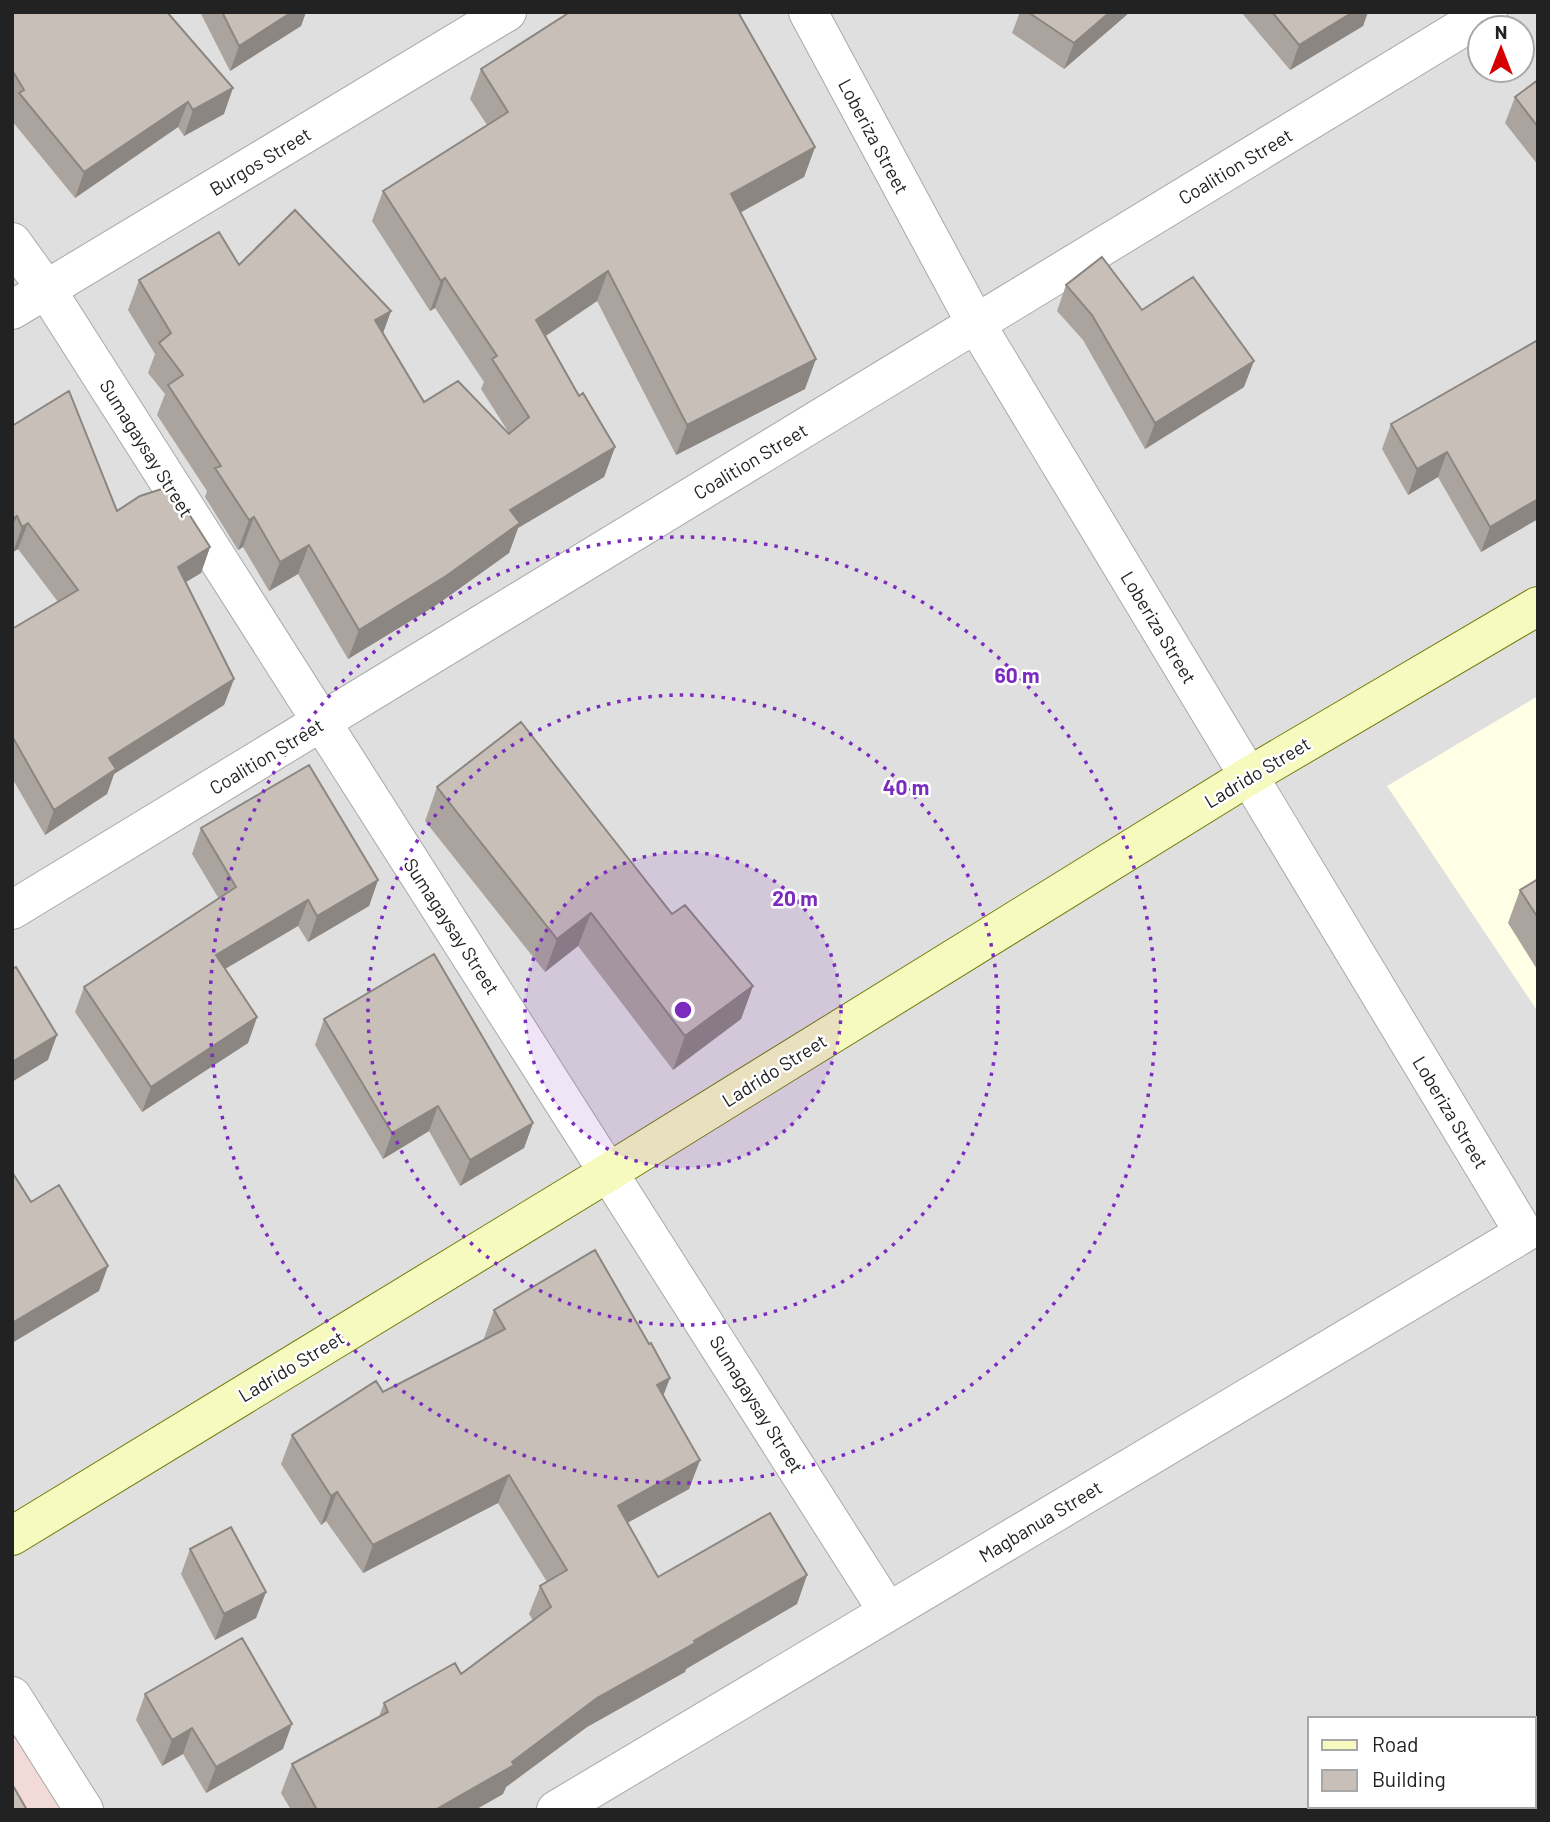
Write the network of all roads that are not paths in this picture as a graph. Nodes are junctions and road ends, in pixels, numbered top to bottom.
1 (507, 12) edge
2 (808, 12) edge
3 (1488, 12) edge
4 (12, 242) edge
5 (46, 289) junction
6 (12, 310) edge
7 (976, 324) junction
8 (1538, 606) edge
9 (322, 722) junction
10 (1249, 776) junction
11 (12, 910) edge
12 (609, 1172) junction
13 (1531, 1235) edge
14 (12, 1536) edge
15 (888, 1612) junction
16 (12, 1696) edge
17 (84, 1810) edge
18 (556, 1810) edge

1 - 5 street, Burgos Street
2 - 7 street, Loberiza Street
3 - 7 street, Coalition Street
4 - 5 street, Sumagaysay Street
5 - 6 street, Burgos Street
5 - 9 street, Sumagaysay Street
7 - 9 street, Coalition Street
7 - 10 street, Loberiza Street
8 - 10 main road, Ladrido Street
9 - 11 street, Coalition Street
9 - 12 street, Sumagaysay Street
10 - 12 main road, Ladrido Street
10 - 13 street, Loberiza Street
12 - 14 main road, Ladrido Street
12 - 15 street, Sumagaysay Street
13 - 15 street, Magbanua Street
15 - 18 street, Magbanua Street
16 - 17 street

